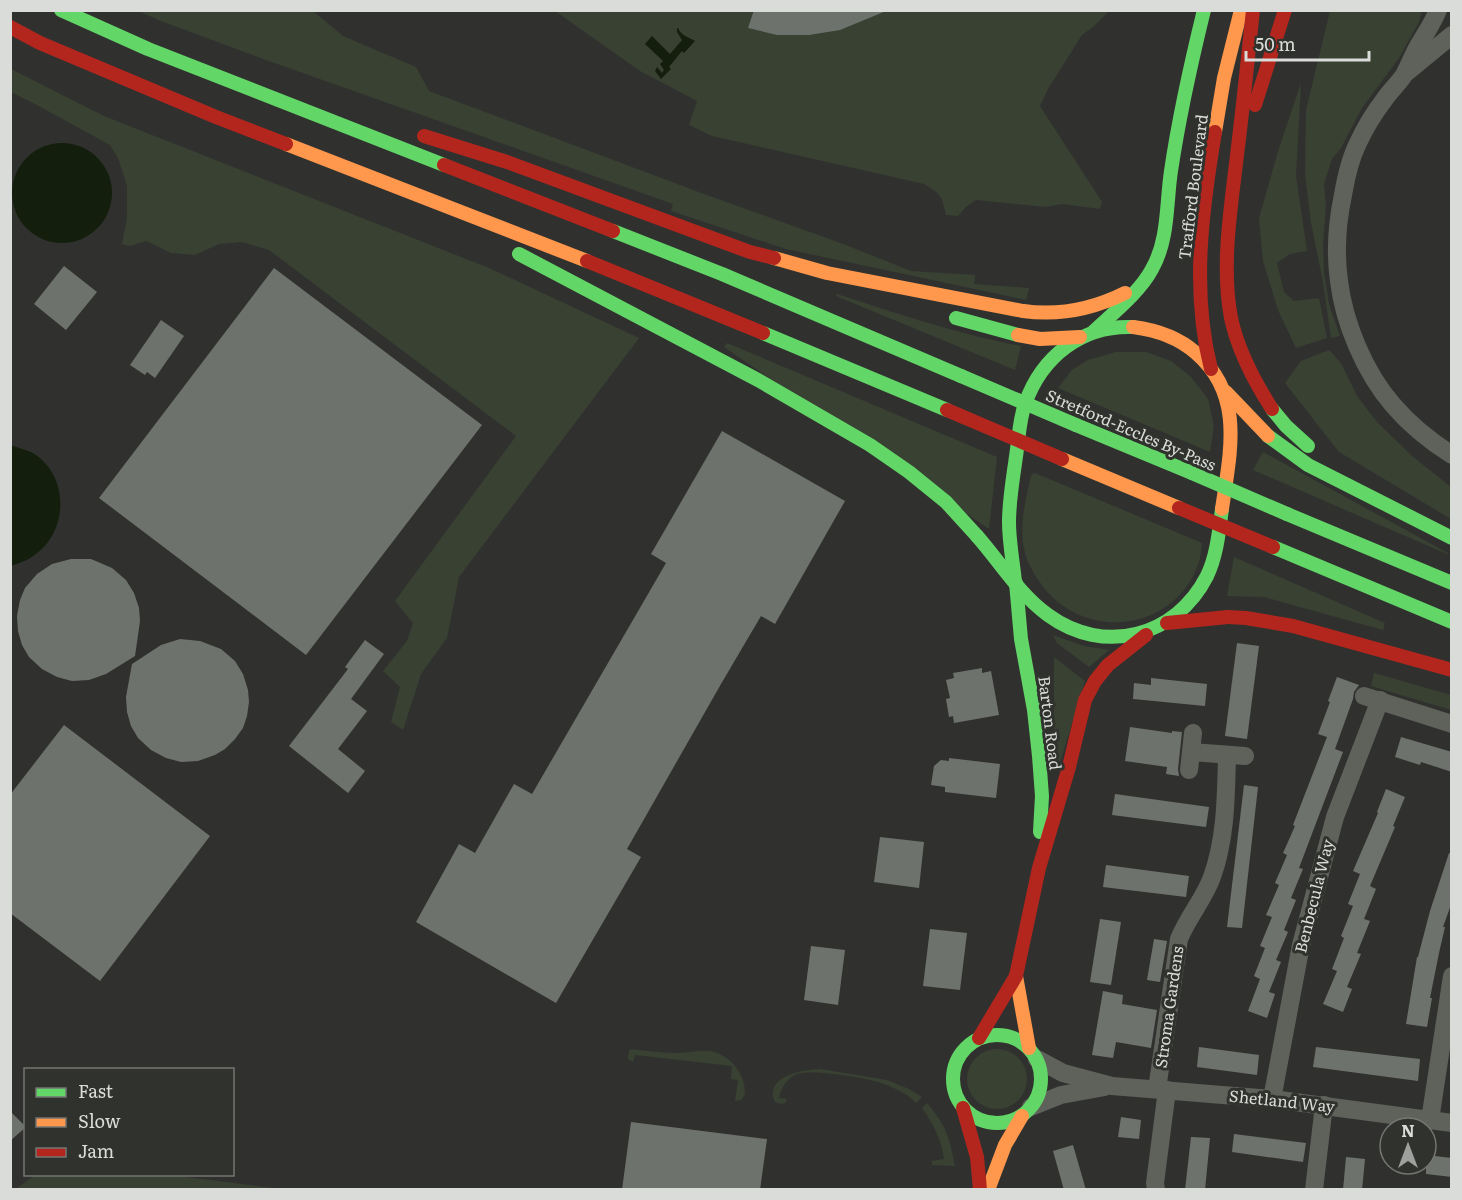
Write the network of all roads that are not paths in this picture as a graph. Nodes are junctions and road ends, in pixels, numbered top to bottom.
1 (61, 10) edge
2 (1204, 10) edge
3 (1241, 10) edge
4 (1253, 10) edge
5 (1285, 10) edge
6 (1438, 10) edge
7 (10, 27) edge
8 (1452, 35) edge
9 (148, 49) junction
10 (1404, 75) junction
11 (338, 109) dead end
12 (417, 134) dead end
13 (374, 177) junction
14 (1231, 205) junction
15 (488, 237) dead end
16 (509, 248) dead end
17 (826, 273) junction
18 (1144, 282) junction
19 (901, 301) dead end
20 (944, 315) dead end
21 (1087, 334) junction
22 (1211, 369) junction
23 (1226, 392) junction
24 (1452, 455) edge
25 (1409, 516) junction
26 (1452, 538) edge
27 (1015, 583) junction
28 (1452, 583) edge
29 (1167, 622) junction
30 (1452, 622) edge
31 (1154, 629) junction
32 (1452, 670) edge
33 (1452, 724) edge
34 (1191, 751) dead end
35 (1039, 868) junction
36 (1016, 976) junction
37 (1452, 976) edge
38 (979, 1038) junction
39 (1033, 1054) junction
40 (1112, 1086) junction
41 (1162, 1090) junction
42 (1272, 1099) junction
43 (1324, 1105) junction
44 (963, 1108) junction
45 (1026, 1111) junction
46 (1402, 1116) edge
47 (1431, 1116) edge
48 (980, 1190) edge
49 (988, 1190) edge
50 (1156, 1190) edge
51 (1314, 1190) edge

1 - 9 main road
2 - 18 main road, Trafford Boulevard
3 - 22 main road, Trafford Boulevard
4 - 14 main road
5 - 14 main road
6 - 10 street
7 - 13 main road
8 - 10 street
9 - 11 main road
9 - 28 main road, Stretford-Eccles By-Pass, bridge
10 - 24 street
12 - 17 main road
13 - 15 main road
13 - 30 main road, bridge
14 - 25 main road
16 - 27 main road
17 - 18 main road
17 - 19 main road
18 - 21 main road, Trafford Boulevard
20 - 21 main road
21 - 22 main road
21 - 27 main road, Barton Road
22 - 23 main road
23 - 25 main road
23 - 29 main road
25 - 26 main road
27 - 31 main road
27 - 35 main road, Barton Road
29 - 31 main road
29 - 32 main road
31 - 35 main road, Barton Road
33 - 42 street, Benbecula Way
34 - 41 street, Stroma Gardens
35 - 36 main road, Barton Road
36 - 38 main road, Barton Road
36 - 39 main road, Barton Road
37 - 47 street
38 - 39 main road
38 - 44 main road
39 - 40 street, Shetland Way
39 - 45 main road
40 - 41 street, Shetland Way
40 - 45 street, Shetland Way
41 - 42 street, Shetland Way
41 - 50 street, Stroma Gardens
42 - 43 street, Shetland Way
43 - 46 street, Shetland Way
43 - 51 street
44 - 45 main road
44 - 48 main road
45 - 49 main road

